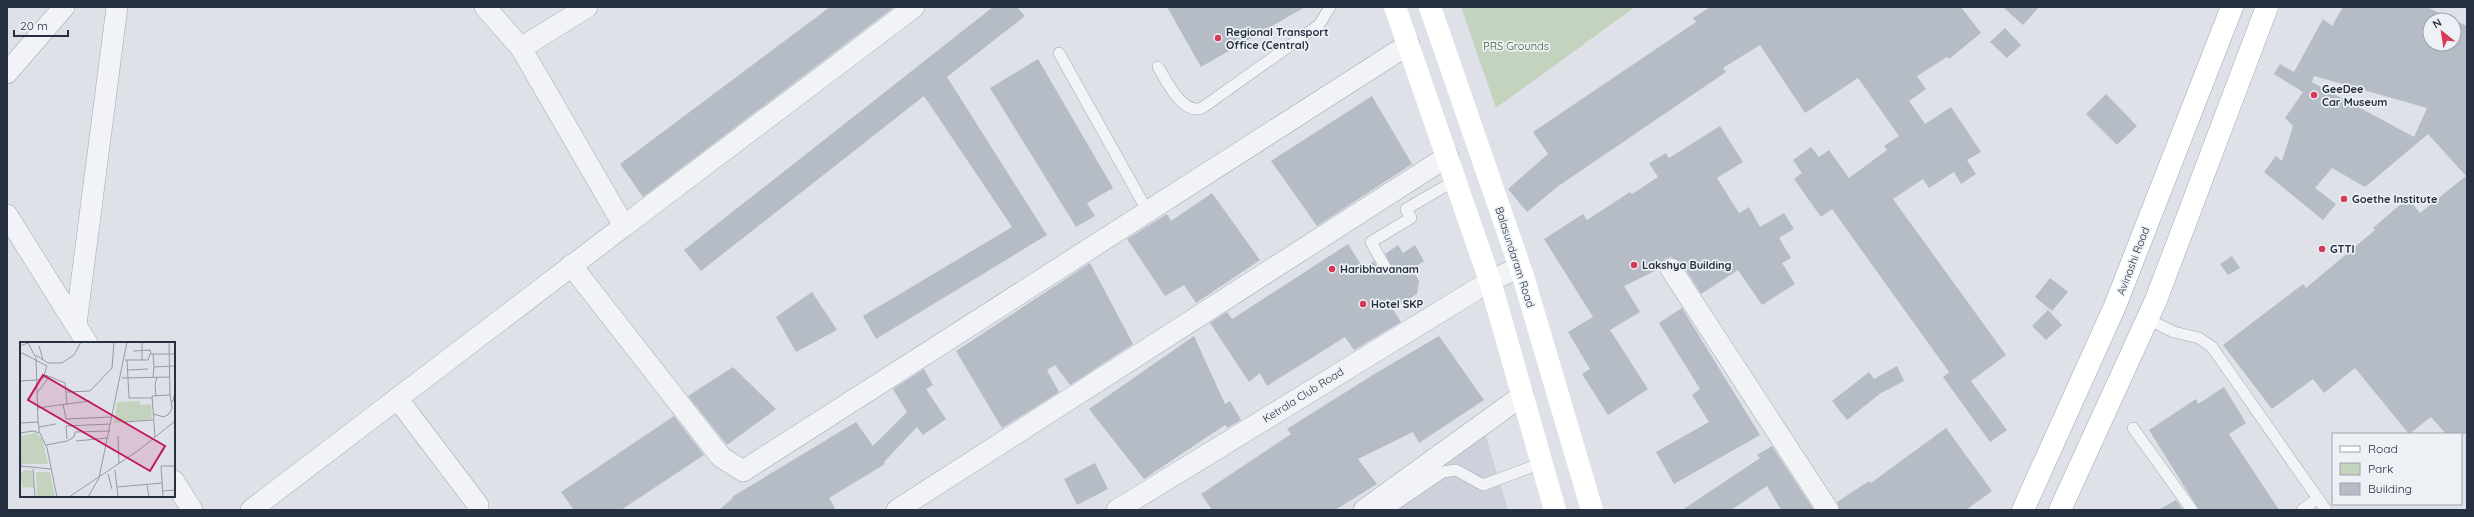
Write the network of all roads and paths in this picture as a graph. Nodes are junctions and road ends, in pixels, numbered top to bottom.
1 (64, 7) edge
2 (117, 7) edge
3 (485, 7) edge
4 (587, 7) edge
5 (914, 7) edge
6 (1330, 7) edge
7 (1395, 7) edge
8 (1430, 7) edge
9 (2232, 7) edge
10 (2267, 7) edge
11 (1409, 44) junction
12 (521, 48) junction
13 (1059, 53) dead end
14 (1158, 67) dead end
15 (7, 73) edge
16 (1448, 156) junction
17 (1456, 180) junction
18 (1148, 212) junction
19 (7, 215) edge
20 (624, 226) junction
21 (571, 264) junction
22 (1386, 267) dead end
23 (1520, 267) junction
24 (1671, 269) dead end
25 (1490, 281) junction
26 (2147, 320) junction
27 (76, 324) junction
28 (87, 342) edge
29 (1523, 395) junction
30 (397, 398) junction
31 (2133, 428) dead end
32 (1542, 463) junction
33 (175, 483) edge
34 (2318, 498) junction
35 (478, 505) dead end
36 (192, 510) edge
37 (251, 510) edge
38 (897, 510) edge
39 (1117, 510) edge
40 (1364, 510) edge
41 (1387, 510) edge
42 (1555, 510) edge
43 (1592, 510) edge
44 (1828, 510) edge
45 (2023, 510) edge
46 (2060, 510) edge
47 (2192, 510) edge
48 (2302, 510) edge
49 (2326, 510) edge

1 - 15 street
2 - 27 street
3 - 12 street
4 - 12 street
5 - 20 street
6 - 14 lane
7 - 11 main road
8 - 23 main road, Balasundaram Road
9 - 45 main road, Avinashi Road
10 - 26 main road
11 - 16 main road
11 - 18 street
12 - 20 street
13 - 18 lane
16 - 17 main road
16 - 38 street
17 - 22 lane
17 - 25 main road
18 - 21 street
19 - 27 street
20 - 21 street
21 - 30 street
23 - 25 street, Ketrala Club Road
23 - 43 main road, Balasundaram Road
24 - 44 street
25 - 29 main road
25 - 39 street, Ketrala Club Road
26 - 34 lane
26 - 46 main road
27 - 28 street
29 - 32 main road
29 - 40 street
30 - 35 street
30 - 37 street
31 - 47 lane
32 - 41 lane
32 - 42 main road
33 - 36 street
34 - 48 lane
34 - 49 lane

